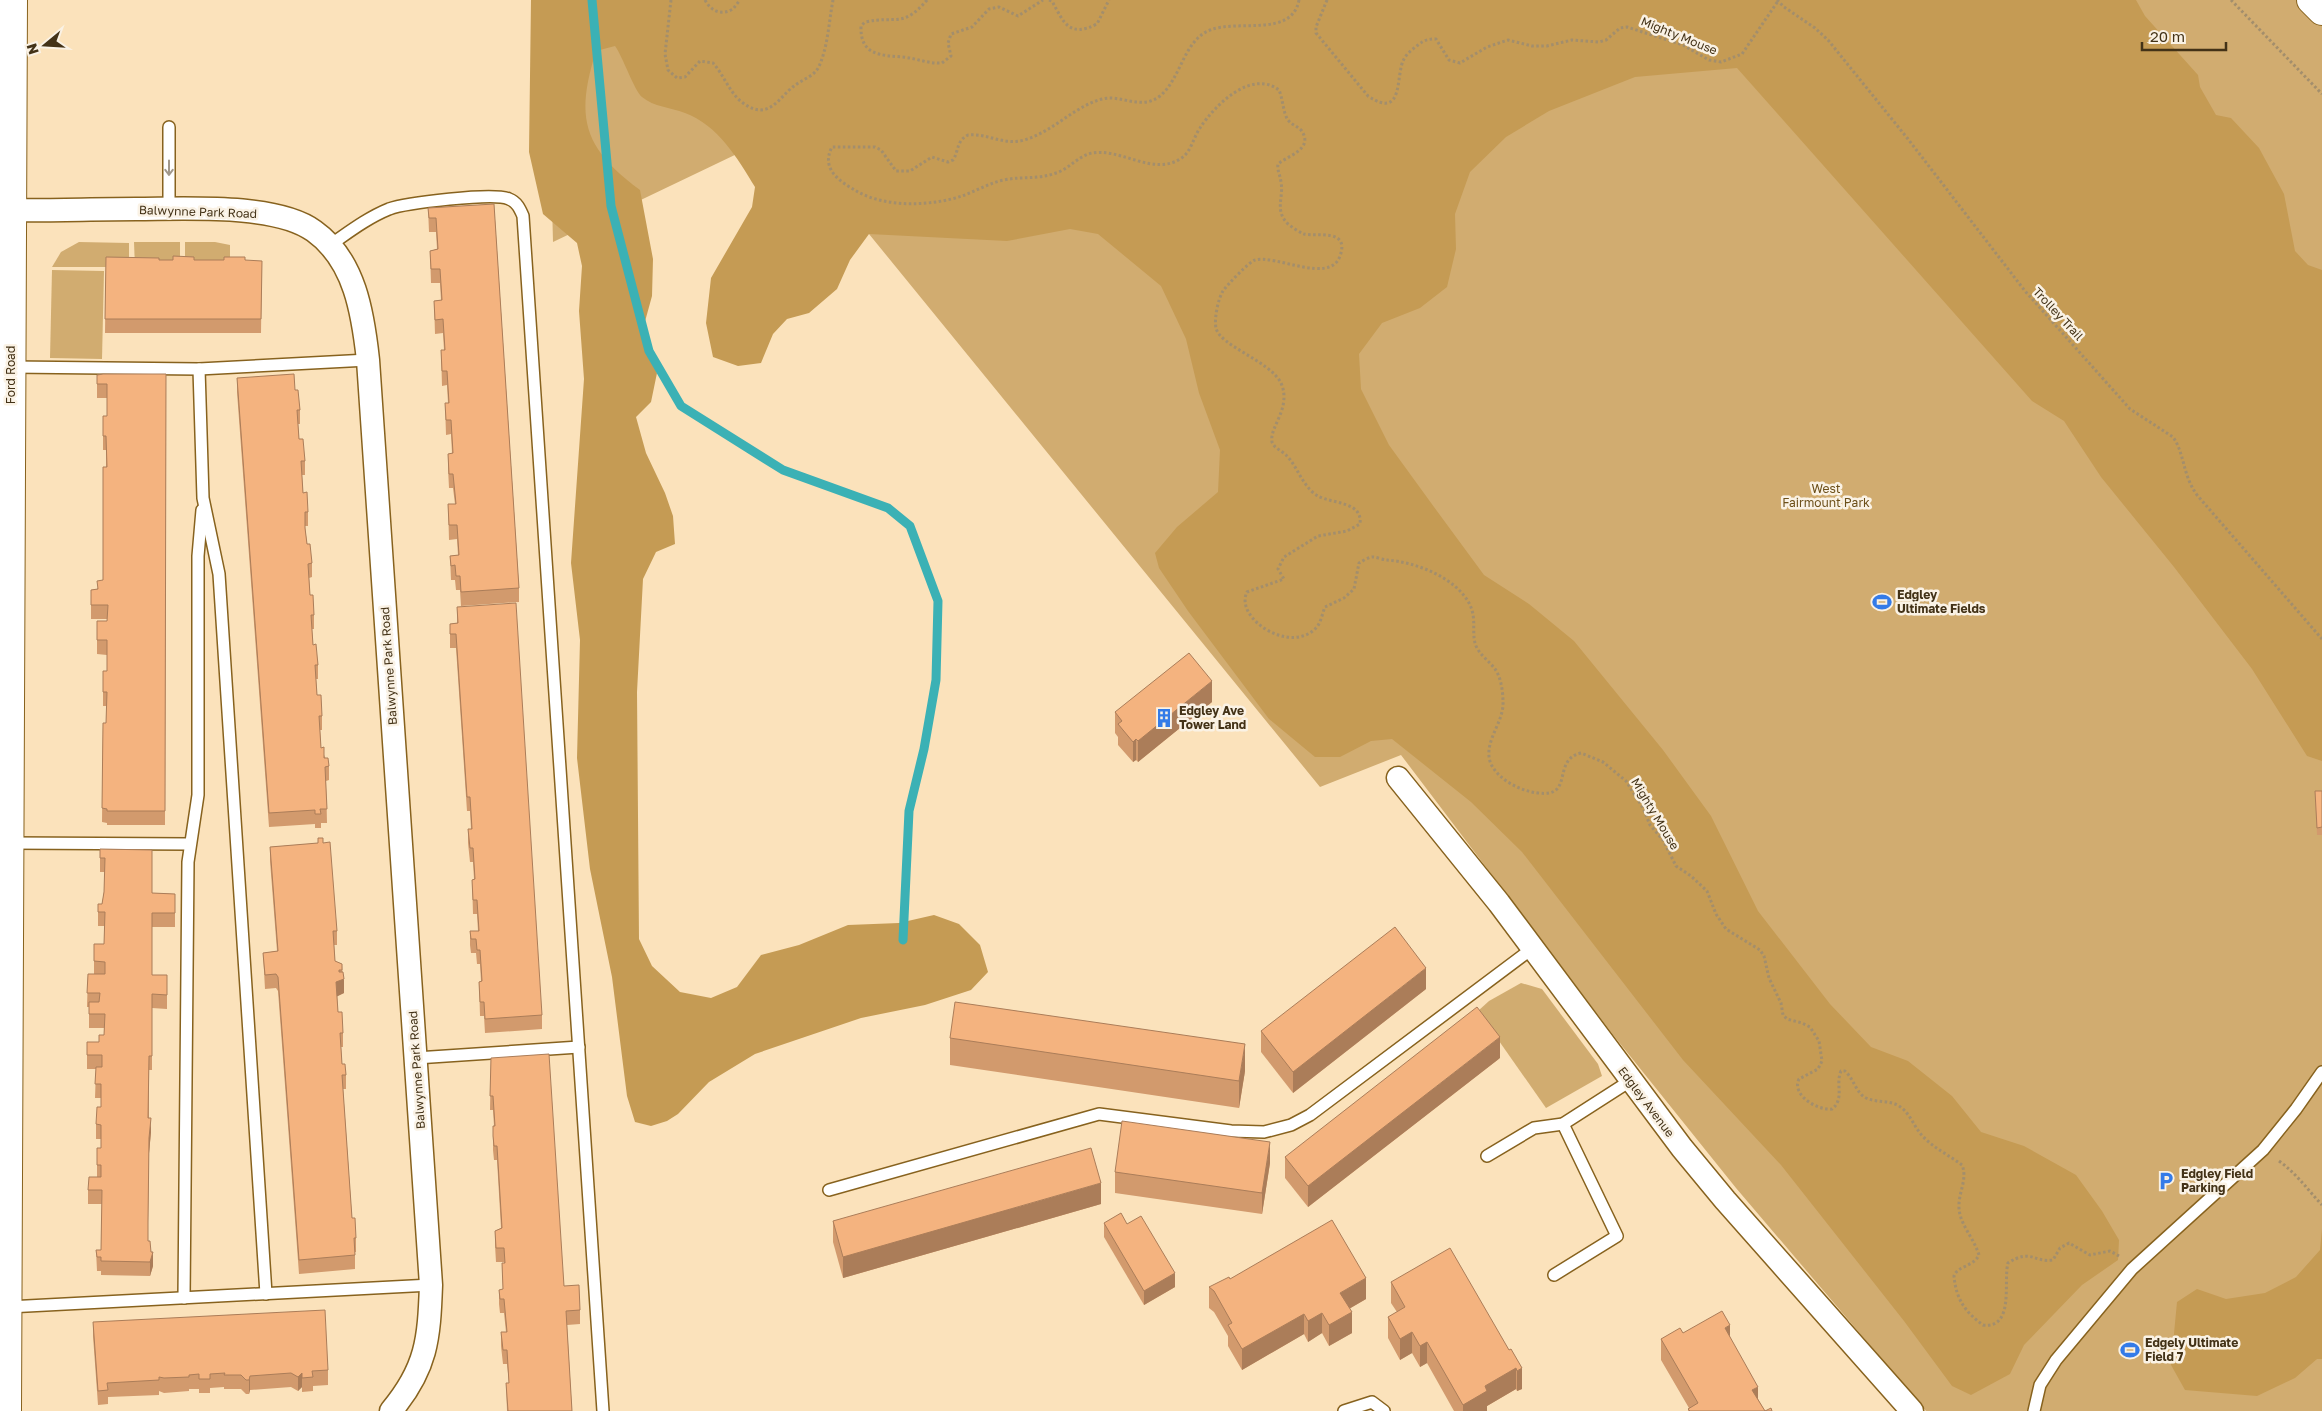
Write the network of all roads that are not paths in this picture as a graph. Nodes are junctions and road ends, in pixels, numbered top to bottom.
1 (13, 0) edge
2 (2311, 0) edge
3 (2322, 11) edge
4 (169, 127) dead end
5 (169, 209) junction
6 (6, 210) edge
7 (330, 245) junction
8 (368, 360) junction
9 (11, 366) junction
10 (199, 369) junction
11 (203, 498) junction
12 (5, 611) edge
13 (1398, 778) dead end
14 (5, 807) edge
15 (10, 843) junction
16 (189, 844) junction
17 (1533, 948) junction
18 (579, 1047) junction
19 (416, 1058) junction
20 (2322, 1072) edge
21 (1630, 1081) junction
22 (1563, 1124) junction
23 (1487, 1156) dead end
24 (4, 1157) edge
25 (829, 1190) dead end
26 (1554, 1275) dead end
27 (431, 1285) junction
28 (266, 1294) junction
29 (184, 1298) junction
30 (8, 1307) junction
31 (8, 1411) edge
32 (391, 1411) edge
33 (603, 1411) edge
34 (1344, 1411) edge
35 (1384, 1411) edge
36 (1912, 1411) edge
37 (2034, 1411) edge

1 - 6 main road, Ford Road
2 - 3 main road
4 -> 5 lane
5 - 6 street, Balwynne Park Road
5 - 7 street, Balwynne Park Road
6 - 9 main road, Ford Road
7 - 8 street, Balwynne Park Road
7 - 18 lane
8 - 10 lane
8 - 19 street, Balwynne Park Road
9 - 10 lane
9 - 12 main road, Ford Road
10 - 11 lane
11 - 16 lane
11 - 28 lane
12 - 14 main road, Ford Road
13 - 17 street, Edgley Avenue
14 - 15 main road, Ford Road
15 - 16 lane
15 - 24 main road, Ford Road
16 - 29 lane
17 - 21 street, Edgley Avenue
17 - 25 lane
18 - 19 lane
18 - 33 lane
19 - 27 street, Balwynne Park Road
20 - 37 lane
21 - 22 lane
21 - 36 street, Edgley Avenue
22 - 23 lane
22 - 26 lane
24 - 30 main road, Ford Road
27 - 28 lane
27 - 32 street, Balwynne Park Road
28 - 29 lane
29 - 30 lane
30 - 31 main road, Ford Road
34 - 35 lane

